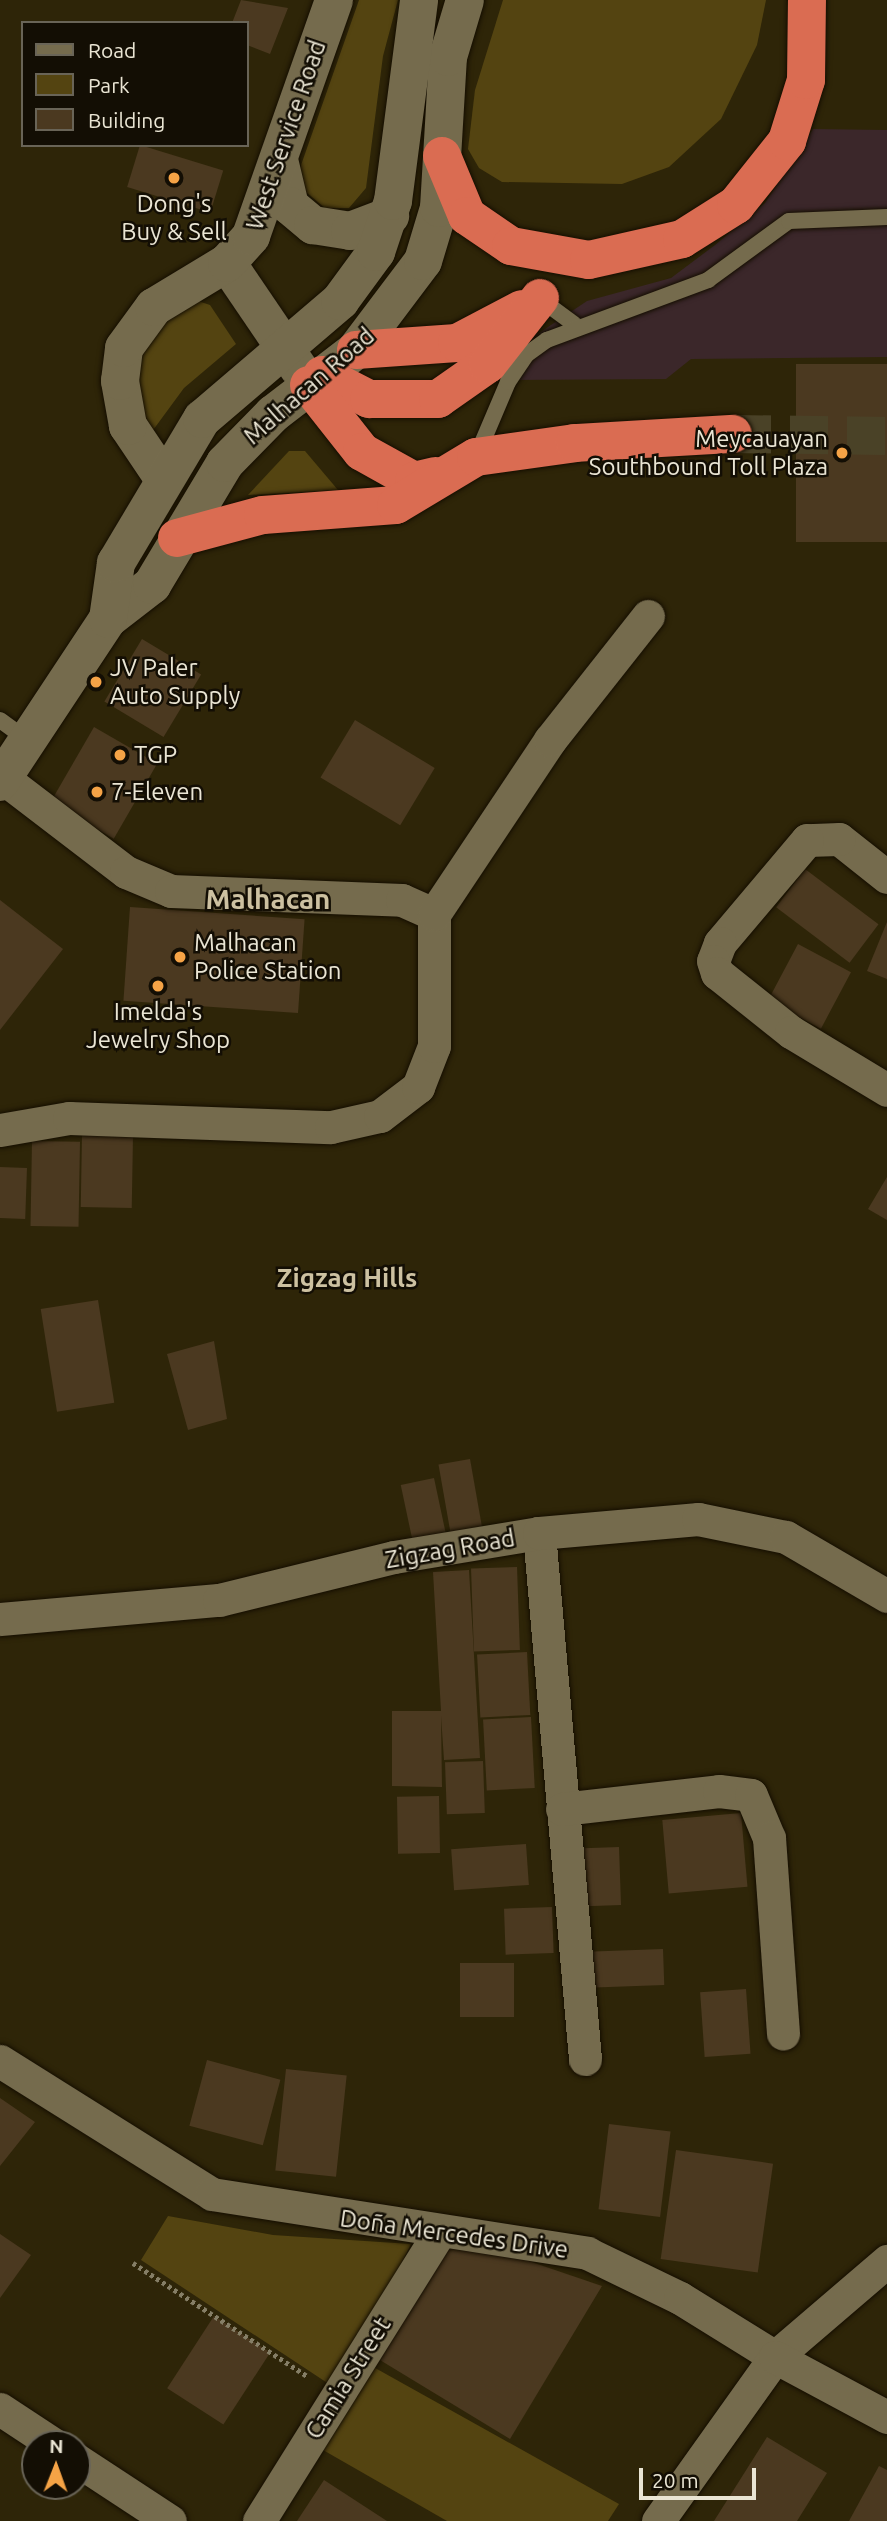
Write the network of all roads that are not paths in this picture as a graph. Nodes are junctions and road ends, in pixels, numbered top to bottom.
1 (334, 0) edge
2 (419, 0) edge
3 (465, 0) edge
4 (807, 0) edge
5 (442, 156) junction
6 (281, 164) junction
7 (390, 216) junction
8 (887, 217) edge
9 (589, 260) junction
10 (227, 263) junction
11 (540, 298) junction
12 (575, 324) junction
13 (287, 348) junction
14 (356, 350) junction
15 (316, 380) junction
16 (733, 434) tunnel mouth
17 (475, 457) junction
18 (435, 477) junction
19 (163, 478) junction
20 (177, 537) junction
21 (648, 617) dead end
22 (108, 619) junction
23 (15, 731) edge
24 (1, 778) edge
25 (887, 877) edge
26 (434, 914) junction
27 (887, 1090) edge
28 (0, 1130) edge
29 (540, 1533) junction
30 (887, 1596) edge
31 (0, 1619) edge
32 (562, 1809) junction
33 (783, 2034) dead end
34 (585, 2059) dead end
35 (0, 2061) edge
36 (438, 2234) junction
37 (887, 2262) edge
38 (775, 2357) junction
39 (0, 2409) edge
40 (887, 2417) edge
41 (32, 2430) edge
42 (91, 2469) edge
43 (170, 2521) edge
44 (259, 2521) edge
45 (659, 2521) edge

1 - 6 main road, West Service Road
2 - 7 main road, Malhacan Road
3 - 5 main road, Malhacan Road
4 - 9 highway
5 - 9 highway
5 - 14 main road, Malhacan Road
6 - 7 main road
6 - 10 main road, West Service Road
7 - 13 main road, Malhacan Road
8 - 12 lane
9 - 11 highway
10 - 13 main road
10 - 19 main road, West Service Road
11 - 12 lane
11 - 14 highway
11 - 15 highway
12 - 17 lane
13 - 14 main road
13 - 15 main road
13 - 19 main road, Malhacan Road
14 - 15 main road, Malhacan Road
15 - 18 highway
15 - 20 main road, Malhacan Road
16 - 17 highway
17 - 18 highway
18 - 20 highway
19 - 22 main road, Malhacan Road
20 - 22 main road, Malhacan Road
21 - 26 street
22 - 23 main road, Malhacan Road
23 - 24 main road, Malhacan Road
24 - 26 street
25 - 27 street
26 - 28 street
29 - 30 street, Zigzag Road
29 - 31 street, Zigzag Road
29 - 32 street
32 - 33 street
32 - 34 street
35 - 36 street, Doña Mercedes Drive
36 - 38 street, Doña Mercedes Drive
36 - 44 street, Camia Street
37 - 38 street
38 - 40 street, Doña Mercedes Drive
38 - 45 street
39 - 41 street
42 - 43 street

